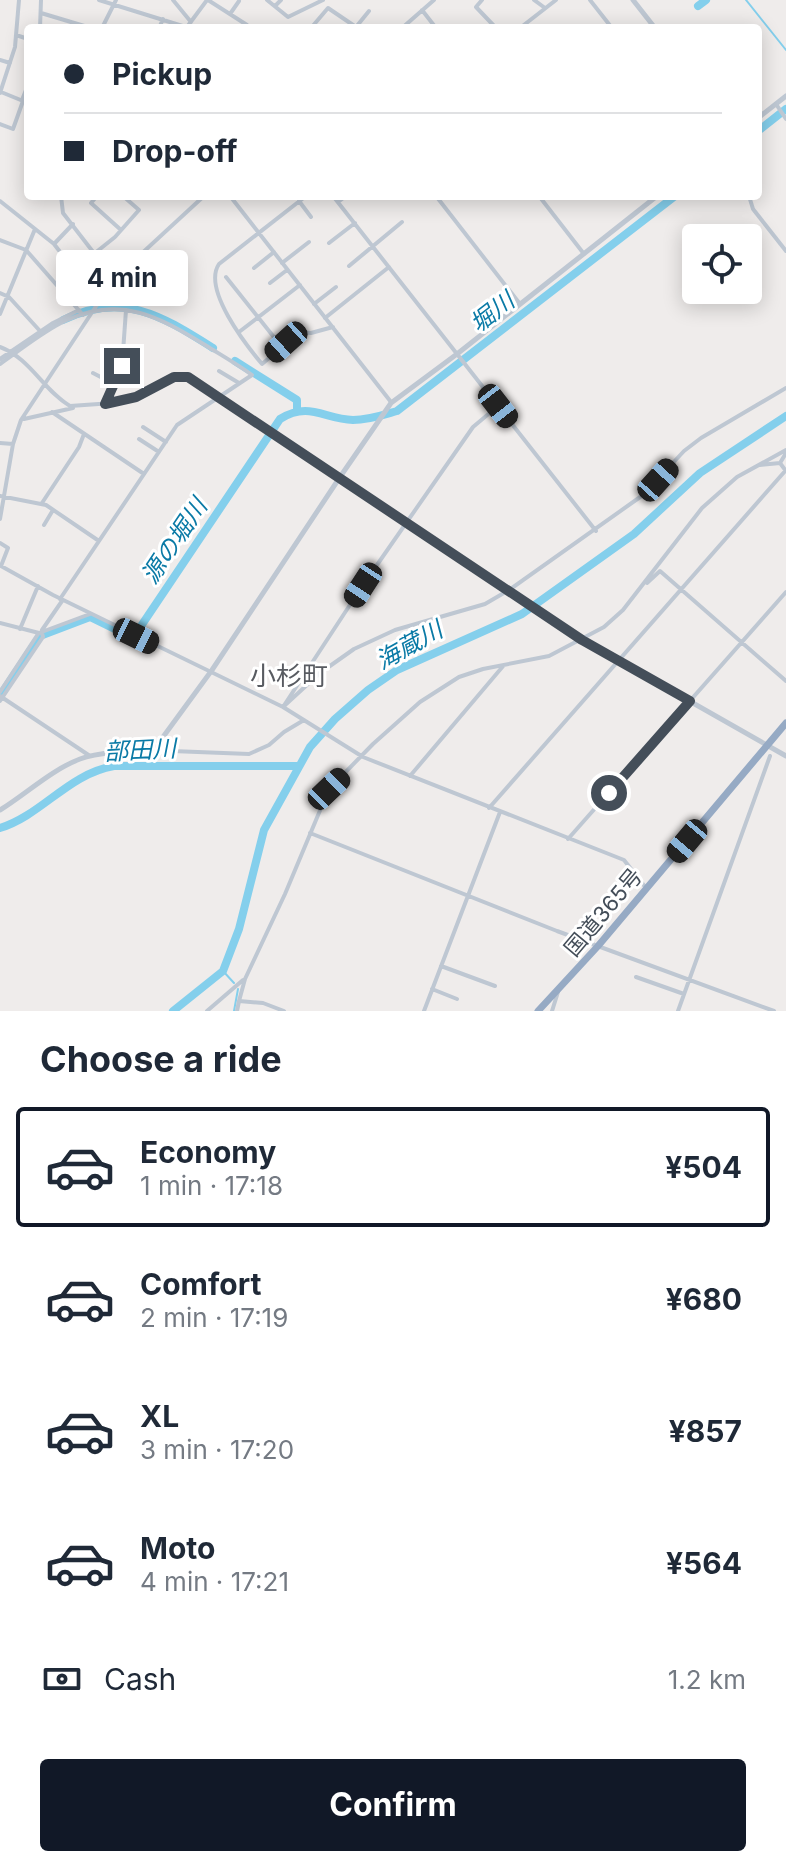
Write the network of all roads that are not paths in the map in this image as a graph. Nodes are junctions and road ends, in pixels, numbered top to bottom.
1 (19, 0) edge
2 (41, 0) edge
3 (99, 0) edge
4 (166, 0) edge
5 (208, 0) edge
6 (281, 0) edge
7 (323, 0) edge
8 (434, 0) edge
9 (482, 0) edge
10 (534, 0) edge
11 (556, 0) edge
12 (590, 0) edge
13 (633, 0) edge
14 (239, 1) edge
15 (115, 2) edge
16 (174, 2) edge
17 (272, 3) edge
18 (545, 8) junction
19 (422, 10) junction
20 (369, 11) dead end
21 (41, 13) junction
22 (230, 14) junction
23 (163, 19) junction
24 (40, 24) edge
25 (78, 24) edge
26 (104, 24) edge
27 (161, 24) edge
28 (182, 24) edge
29 (188, 24) edge
30 (190, 24) edge
31 (245, 24) edge
32 (314, 24) edge
33 (352, 24) edge
34 (358, 24) edge
35 (406, 24) edge
36 (433, 24) edge
37 (492, 24) edge
38 (525, 24) edge
39 (609, 24) edge
40 (652, 24) edge
41 (16, 35) junction
42 (24, 38) edge
43 (0, 60) edge
44 (10, 63) junction
45 (0, 92) edge
46 (786, 96) edge
47 (24, 101) edge
48 (776, 106) junction
49 (762, 115) edge
50 (785, 117) edge
51 (0, 124) edge
52 (61, 200) edge
53 (94, 200) edge
54 (128, 200) edge
55 (200, 200) edge
56 (233, 200) edge
57 (341, 200) edge
58 (439, 200) edge
59 (542, 200) edge
60 (644, 200) edge
61 (652, 200) edge
62 (750, 200) edge
63 (0, 201) edge
64 (299, 201) joint
65 (338, 202) joint
66 (647, 204) junction
67 (311, 217) dead end
68 (402, 222) dead end
69 (355, 223) junction
70 (73, 224) junction
71 (35, 229) junction
72 (121, 230) junction
73 (259, 233) junction
74 (0, 240) edge
75 (309, 242) dead end
76 (329, 243) dead end
77 (54, 244) junction
78 (374, 247) junction
79 (26, 250) junction
80 (786, 251) edge
81 (274, 252) junction
82 (95, 253) junction
83 (584, 254) junction
84 (282, 263) junction
85 (349, 266) dead end
86 (390, 267) junction
87 (254, 268) dead end
88 (74, 270) dead end
89 (288, 270) junction
90 (226, 277) dead end
91 (114, 279) junction
92 (270, 283) dead end
93 (300, 285) junction
94 (336, 287) dead end
95 (0, 293) edge
96 (7, 296) junction
97 (314, 304) junction
98 (520, 305) junction
99 (95, 309) junction
100 (126, 310) junction
101 (81, 312) junction
102 (0, 314) edge
103 (257, 317) junction
104 (325, 318) junction
105 (333, 327) junction
106 (40, 331) junction
107 (239, 332) junction
108 (273, 336) dead end
109 (0, 347) edge
110 (14, 353) junction
111 (458, 355) junction
112 (0, 362) edge
113 (219, 371) dead end
114 (93, 373) dead end
115 (239, 383) junction
116 (45, 384) junction
117 (114, 384) junction
118 (786, 388) edge
119 (143, 393) joint
120 (218, 397) junction
121 (105, 404) junction
122 (389, 406) junction
123 (498, 406) junction
124 (74, 407) junction
125 (52, 412) junction
126 (21, 420) junction
127 (143, 427) dead end
128 (84, 434) junction
129 (139, 439) dead end
130 (166, 442) junction
131 (0, 443) edge
132 (13, 444) junction
133 (159, 452) junction
134 (786, 452) edge
135 (780, 463) junction
136 (758, 465) junction
137 (786, 470) edge
138 (144, 474) junction
139 (340, 477) junction
140 (3, 496) edge
141 (41, 503) junction
142 (53, 510) junction
143 (0, 519) edge
144 (408, 523) junction
145 (44, 525) dead end
146 (596, 531) junction
147 (99, 541) junction
148 (0, 543) edge
149 (1, 567) edge
150 (38, 586) junction
151 (509, 590) junction
152 (639, 590) junction
153 (681, 590) junction
154 (786, 592) edge
155 (61, 600) junction
156 (90, 614) junction
157 (0, 623) edge
158 (20, 629) junction
159 (41, 634) junction
160 (582, 640) junction
161 (742, 642) junction
162 (618, 661) junction
163 (504, 665) junction
164 (212, 670) junction
165 (786, 681) edge
166 (1, 697) edge
167 (690, 701) junction
168 (283, 707) junction
169 (304, 720) junction
170 (786, 723) edge
171 (768, 744) junction
172 (154, 745) junction
173 (90, 756) junction
174 (770, 756) dead end
175 (786, 756) edge
176 (363, 757) junction
177 (410, 776) junction
178 (489, 808) junction
179 (0, 810) edge
180 (500, 812) junction
181 (309, 833) junction
182 (568, 839) junction
183 (646, 889) junction
184 (467, 896) junction
185 (598, 946) junction
186 (441, 966) junction
187 (636, 977) dead end
188 (245, 979) junction
189 (689, 980) junction
190 (495, 986) dead end
191 (432, 989) junction
192 (558, 992) junction
193 (684, 994) junction
194 (457, 999) dead end
195 (239, 1001) junction
196 (207, 1011) edge
197 (237, 1011) edge
198 (284, 1011) edge
199 (424, 1011) edge
200 (538, 1011) edge
201 (552, 1011) edge
202 (678, 1011) edge
203 (774, 1011) edge

1 - 41 street
2 - 21 street
3 - 15 street
4 - 16 street
5 - 22 street
5 - 30 street
6 - 17 street
7 - 17 street
8 - 19 street
9 - 37 street
10 - 18 street
11 - 18 street
12 - 39 street
13 - 40 street
14 - 22 street
15 - 23 street
15 - 26 street
16 - 29 street
18 - 38 street
19 - 35 street
19 - 36 street
20 - 34 street
21 - 24 street
21 - 25 street
22 - 31 street
23 - 27 street
23 - 28 street
32 - 33 street
41 - 42 street
41 - 44 street
43 - 44 street
44 - 45 street
45 - 47 street
46 - 48 street
47 - 51 street
48 - 49 street
48 - 50 street
52 - 70 street
53 - 72 street
54 - 72 street
55 - 91 street
56 - 73 street
57 - 65 street
58 - 98 street
59 - 83 street
60 - 66 street
61 - 66 street
62 - 80 street
63 - 71 street
64 - 67 street
64 - 73 street
65 - 69 street
66 - 83 street
68 - 78 street
69 - 76 street
69 - 78 street
70 - 77 street
70 - 82 street
71 - 77 street
71 - 79 street
72 - 82 street
73 - 81 street
73 - 107 street
74 - 79 street
75 - 84 street
77 - 88 street
78 - 85 street
78 - 86 street
79 - 96 street
79 - 101 street
81 - 84 street
81 - 87 street
82 - 91 street
83 - 98 street
84 - 89 street
86 - 104 street
86 - 111 street
89 - 92 street
89 - 93 street
90 - 103 street
91 - 99 street
93 - 97 street
93 - 103 street
94 - 97 street
95 - 96 street
96 - 102 street
96 - 106 street
97 - 104 street
98 - 111 street
99 - 100 street
99 - 101 street
99 - 116 street
100 - 115 street
100 - 117 street
101 - 106 street
101 - 110 street
103 - 107 street
103 - 108 street
104 - 105 street
105 - 107 street
105 - 122 street
106 - 110 street
109 - 110 street
110 - 112 street
110 - 116 street
111 - 122 street
111 - 123 street
113 - 115 street
114 - 117 street
115 - 120 street
116 - 124 street
116 - 126 street
117 - 121 street
118 - 146 street
119 - 120 street
119 - 121 street
120 - 130 street
120 - 139 street
121 - 124 street
122 - 139 street
123 - 144 street
123 - 146 street
124 - 125 street
125 - 126 street
125 - 128 street
126 - 132 street
127 - 130 street
128 - 138 street
128 - 141 street
129 - 133 street
130 - 133 street
131 - 132 street
132 - 140 street
133 - 138 street
134 - 135 street
134 - 136 street
135 - 136 street
135 - 137 street
136 - 152 street
137 - 153 street
138 - 147 street
139 - 144 street
139 - 164 street
140 - 141 street
140 - 143 street
141 - 142 street
142 - 145 street
142 - 147 street
144 - 151 street
144 - 168 street
146 - 151 street
147 - 155 street
148 - 149 street
149 - 150 street
150 - 155 street
150 - 158 street
151 - 160 street
151 - 168 street
152 - 153 street
152 - 160 street
153 - 161 street
153 - 162 street
154 - 161 street
155 - 156 street
155 - 159 street
156 - 159 street
156 - 164 street
157 - 158 street
158 - 159 street
159 - 166 street
160 - 162 street
160 - 163 street
161 - 165 street
161 - 167 street
162 - 167 street
162 - 178 street
163 - 176 street
163 - 177 street
164 - 168 street
164 - 172 street
166 - 173 street
167 - 171 street
167 - 182 street
168 - 169 street
169 - 172 street
169 - 176 street
170 - 171 highway, 国道365号
171 - 175 street
171 - 183 highway, 国道365号
172 - 173 street
173 - 179 street
174 - 189 street
176 - 177 street
176 - 181 street
177 - 178 street
178 - 180 street
180 - 182 street
180 - 184 street
181 - 184 street
181 - 188 street
182 - 183 street
183 - 185 highway, 国道365号
184 - 185 street
184 - 186 street
185 - 189 street
185 - 192 highway, 国道365号
186 - 190 street
186 - 191 street
187 - 193 street
188 - 195 street
188 - 196 street
189 - 193 street
189 - 203 street
191 - 194 street
191 - 199 street
192 - 200 highway, 国道365号
192 - 201 street
193 - 202 street
195 - 197 street
195 - 198 street

